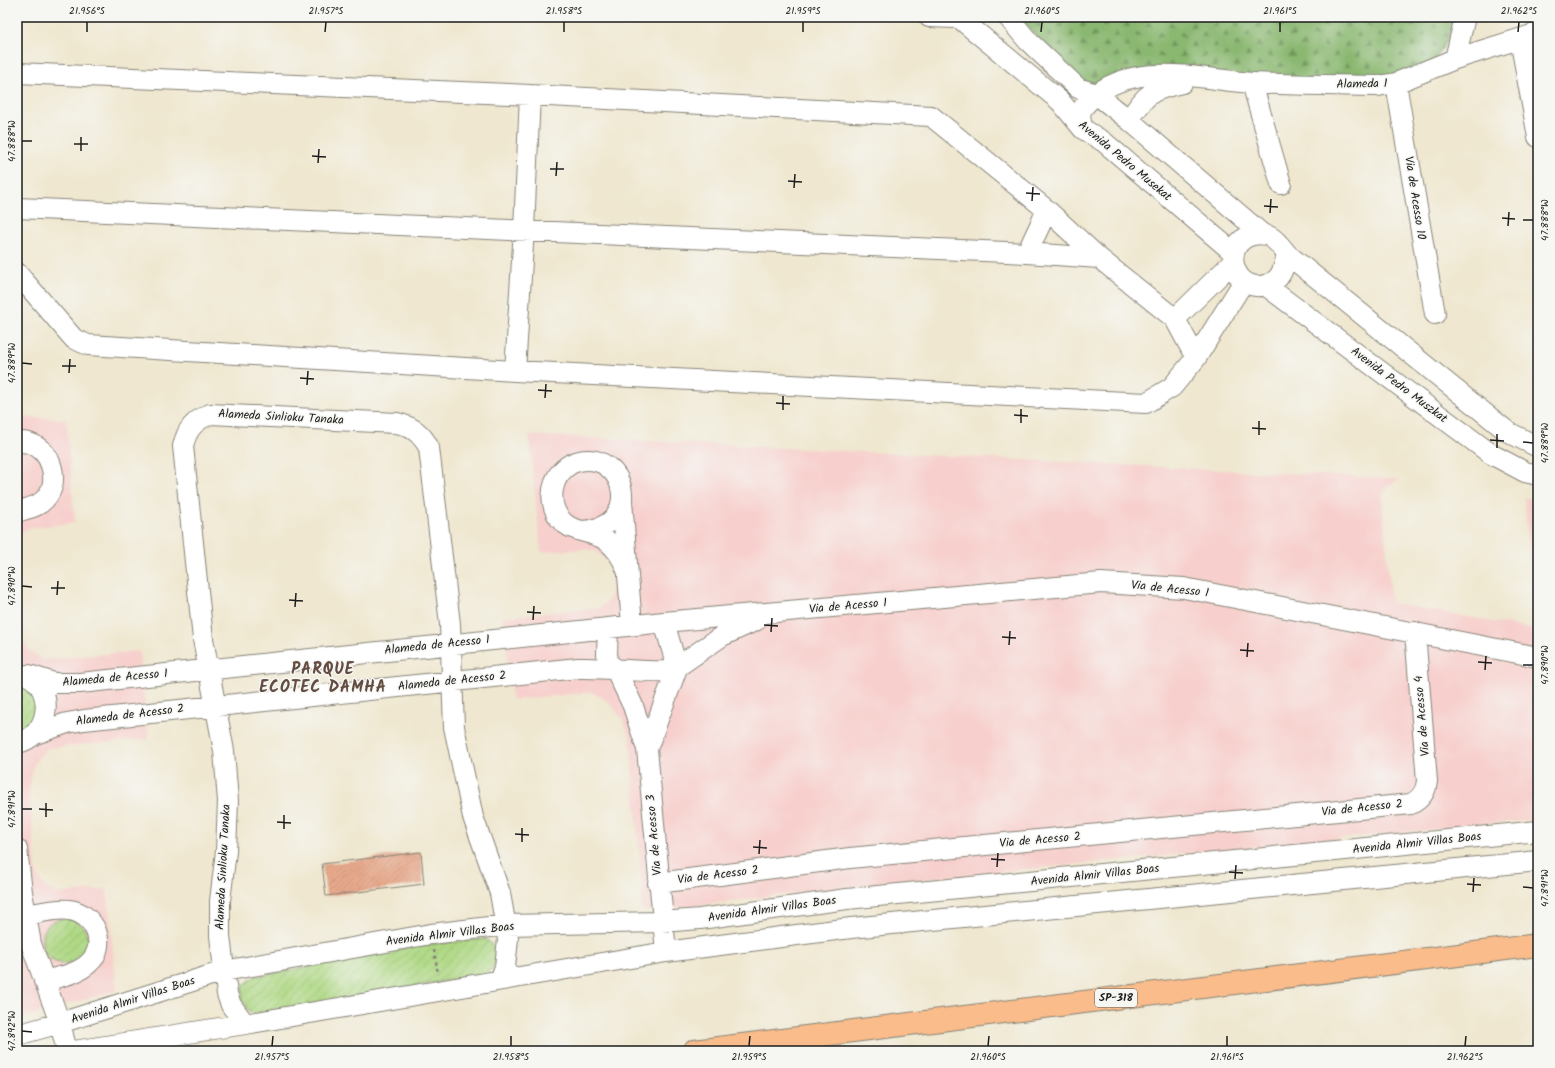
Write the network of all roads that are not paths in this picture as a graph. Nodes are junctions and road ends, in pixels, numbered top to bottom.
1 (929, 17) edge
2 (1008, 17) edge
3 (1466, 17) edge
4 (963, 18) edge
5 (1529, 36) edge
6 (1455, 59) junction
7 (17, 73) edge
8 (1202, 78) junction
9 (1252, 83) junction
10 (1396, 83) junction
11 (1115, 84) junction
12 (1096, 94) junction
13 (530, 95) junction
14 (1141, 102) junction
15 (1129, 120) junction
16 (1083, 129) junction
17 (1538, 137) edge
18 (1281, 184) dead end
19 (1047, 210) junction
20 (21, 211) edge
21 (524, 229) junction
22 (1261, 233) junction
23 (1027, 253) junction
24 (1287, 254) junction
25 (1233, 257) junction
26 (1099, 258) junction
27 (17, 273) edge
28 (1244, 281) junction
29 (1265, 285) junction
30 (1435, 314) dead end
31 (1175, 319) junction
32 (1196, 358) junction
33 (515, 371) junction
34 (17, 442) edge
35 (1538, 447) edge
36 (1538, 475) edge
37 (622, 501) junction
38 (18, 511) edge
39 (582, 531) junction
40 (627, 570) junction
41 (798, 610) junction
42 (664, 622) junction
43 (632, 625) junction
44 (608, 628) junction
45 (1414, 632) junction
46 (451, 644) junction
47 (1538, 657) edge
48 (612, 668) junction
49 (677, 669) junction
50 (208, 670) junction
51 (23, 673) edge
52 (452, 681) junction
53 (215, 706) junction
54 (35, 734) junction
55 (17, 742) edge
56 (647, 749) junction
57 (1421, 798) joint
58 (1538, 831) edge
59 (17, 849) edge
60 (1538, 861) edge
61 (658, 883) junction
62 (26, 915) junction
63 (661, 922) junction
64 (506, 925) junction
65 (1538, 945) edge
66 (666, 952) junction
67 (1538, 959) edge
68 (224, 971) junction
69 (500, 980) junction
70 (44, 981) junction
71 (60, 1023) junction
72 (245, 1024) junction
73 (17, 1035) edge
74 (67, 1051) edge
75 (74, 1051) edge
76 (694, 1051) edge
77 (810, 1051) edge

1 - 4 street
2 - 12 street
3 - 6 street
4 - 16 street, Avenida Pedro Musekat
5 - 6 street, Alameda 1
5 - 17 street
6 - 10 street, Alameda 1
7 - 13 street
8 - 9 street, Alameda 1
8 - 11 street, Alameda 1
8 - 14 street, Alameda 1
9 - 10 street, Alameda 1
9 - 18 street
10 - 30 street, Via de Acesso 10
11 - 12 street, Alameda 1
11 - 14 street
12 - 15 street
12 - 16 street, Alameda 1
13 - 19 street
13 - 21 street
14 - 15 street, Alameda 1
15 - 22 street
16 - 25 street, Avenida Pedro Musekat
19 - 23 street
19 - 26 street
20 - 21 street
21 - 23 street
21 - 33 street
22 - 24 street
22 - 25 street
23 - 26 street
24 - 29 street
24 - 35 street
25 - 28 street
25 - 31 street
26 - 31 street
27 - 33 street
28 - 29 street
28 - 32 street
29 - 36 street, Avenida Pedro Muszkat
31 - 32 street
32 - 33 street
34 - 38 street
37 - 39 street
37 - 39 street
37 - 40 street
39 - 40 street
40 - 43 street
41 - 42 street, Alameda de Acesso 1
41 - 45 street, Via de Acesso 1
41 - 49 street
42 - 43 street, Alameda de Acesso 1
42 - 49 street
43 - 44 street, Alameda de Acesso 1
44 - 46 street, Alameda de Acesso 1
44 - 48 street
45 - 47 street, Via de Acesso 1
45 - 57 street, Via de Acesso 4
46 - 50 street, Alameda de Acesso 1
46 - 50 street, Alameda Sinlioku Tanaka
46 - 52 street, Alameda Sinlioku Tanaka
48 - 49 street, Alameda de Acesso 2
48 - 52 street, Alameda de Acesso 2
48 - 56 street
49 - 56 street
50 - 51 street, Alameda de Acesso 1
50 - 53 street, Alameda Sinlioku Tanaka
51 - 54 street
52 - 53 street, Alameda de Acesso 2
52 - 64 street, Alameda Sinlioku Tanaka
53 - 54 street, Alameda de Acesso 2
53 - 68 street, Alameda Sinlioku Tanaka
54 - 55 street, Alameda de Acesso 2
56 - 61 street, Via de Acesso 3
57 - 61 street, Via de Acesso 2
58 - 63 street, Avenida Almir Villas Boas
59 - 62 street
60 - 66 street
61 - 63 street, Via de Acesso 3
62 - 70 street
62 - 70 street
63 - 64 street, Avenida Almir Villas Boas
63 - 66 street, Via de Acesso 3
64 - 68 street, Avenida Almir Villas Boas
64 - 69 street, Alameda Sinlioku Tanaka
65 - 76 highway, SP-318
66 - 69 street
67 - 77 highway, SP-318
68 - 71 street, Avenida Almir Villas Boas
68 - 72 street, Alameda Sinlioku Tanaka
69 - 72 street
70 - 71 street
71 - 73 street, Avenida Almir Villas Boas
71 - 74 street
72 - 75 street

